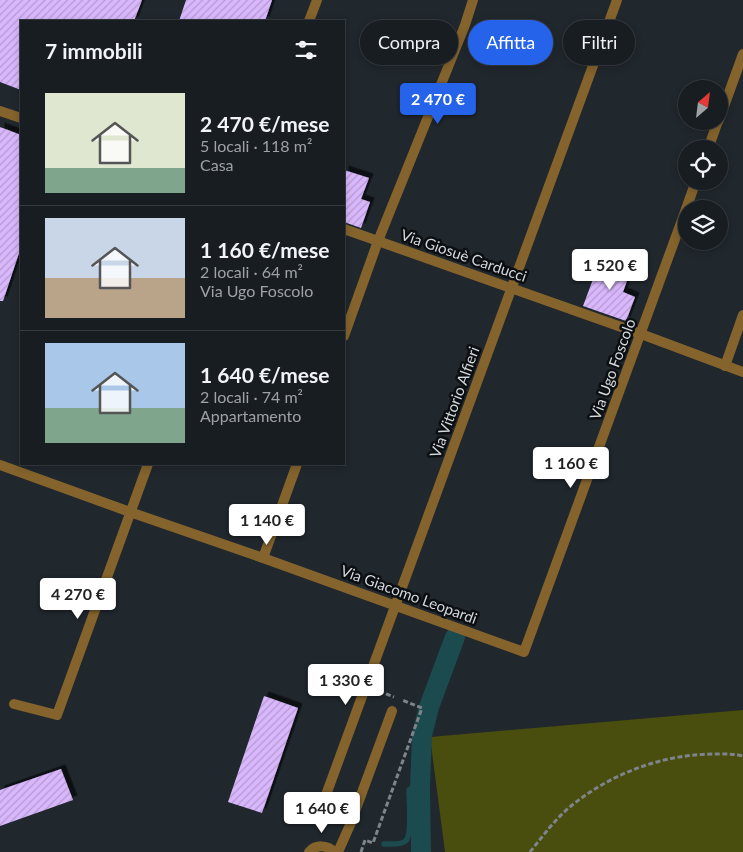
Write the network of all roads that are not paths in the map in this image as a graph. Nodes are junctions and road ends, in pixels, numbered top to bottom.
1 (317, 0) edge
2 (473, 0) edge
3 (617, 0) edge
4 (309, 20) edge
5 (743, 54) edge
6 (728, 96) edge
7 (0, 111) edge
8 (20, 118) edge
9 (345, 229) edge
10 (678, 231) edge
11 (378, 241) junction
12 (512, 288) junction
13 (743, 315) edge
14 (345, 333) edge
15 (641, 334) junction
16 (725, 366) junction
17 (743, 372) edge
18 (0, 465) edge
19 (148, 465) edge
20 (297, 465) edge
21 (130, 512) junction
22 (263, 558) junction
23 (396, 606) junction
24 (524, 652) joint
25 (14, 704) dead end
26 (392, 711) dead end
27 (319, 814) dead end
28 (309, 852) edge
29 (334, 852) edge
30 (338, 852) edge

1 - 4 street
2 - 11 street
3 - 12 street, Via Vittorio Alfieri
5 - 6 street
7 - 8 street
9 - 11 street, Via Giosuè Carducci
10 - 15 street, Via Ugo Foscolo
11 - 12 street, Via Giosuè Carducci
11 - 14 street
12 - 15 street, Via Giosuè Carducci
12 - 23 street, Via Vittorio Alfieri
13 - 16 street
15 - 16 street, Via Giosuè Carducci
15 - 24 street, Via Ugo Foscolo
16 - 17 street, Via Giosuè Carducci
18 - 21 street, Via Giacomo Leopardi
19 - 21 street
20 - 22 street
21 - 22 street, Via Giacomo Leopardi
21 - 25 street
22 - 23 street, Via Giacomo Leopardi
23 - 24 street, Via Giacomo Leopardi
23 - 27 street, Via Vittorio Alfieri
26 - 30 street
28 - 29 street

